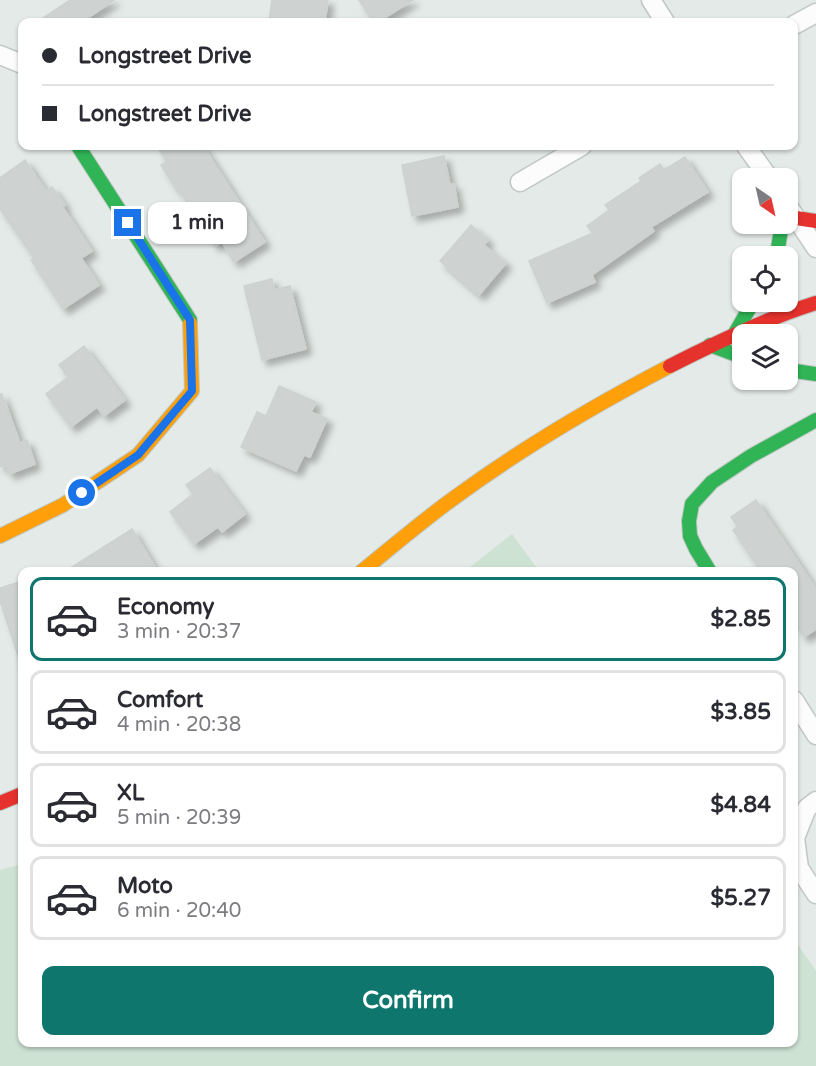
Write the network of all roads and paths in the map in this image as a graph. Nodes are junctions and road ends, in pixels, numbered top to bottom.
1 (651, 0) edge
2 (816, 13) edge
3 (662, 18) edge
4 (798, 23) edge
5 (0, 56) edge
6 (18, 63) edge
7 (81, 150) edge
8 (575, 150) edge
9 (749, 150) edge
10 (762, 168) edge
11 (520, 182) dead end
12 (798, 218) edge
13 (816, 221) edge
14 (798, 227) edge
15 (816, 248) edge
16 (816, 303) edge
17 (759, 324) edge
18 (732, 336) edge
19 (711, 345) junction
20 (732, 353) edge
21 (798, 371) edge
22 (816, 374) edge
23 (816, 420) edge
24 (0, 536) edge
25 (367, 567) edge
26 (707, 567) edge
27 (798, 706) edge
28 (816, 735) edge
29 (18, 796) edge
30 (816, 801) edge
31 (0, 803) edge
32 (798, 830) edge
33 (798, 860) edge
34 (816, 894) edge

1 - 3 street
2 - 4 street
5 - 6 street
7 - 24 street
8 - 11 street
9 - 10 street
12 - 13 street
14 - 15 street
16 - 17 street
18 - 19 street
19 - 20 street
19 - 25 street
21 - 22 street
23 - 26 street
27 - 28 street
29 - 31 street
30 - 32 street
33 - 34 street

